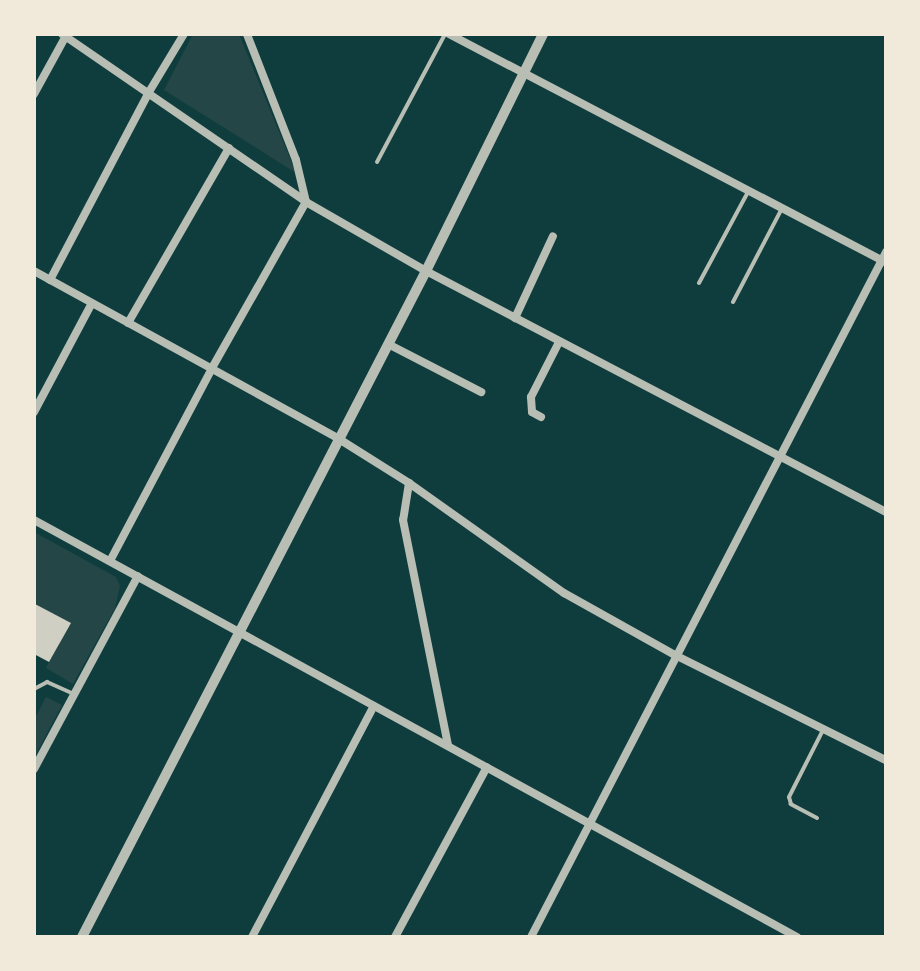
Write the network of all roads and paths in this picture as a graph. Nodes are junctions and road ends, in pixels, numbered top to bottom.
1 (184, 34) edge
2 (247, 34) edge
3 (447, 34) edge
4 (543, 34) edge
5 (65, 35) edge
6 (524, 73) junction
7 (149, 92) junction
8 (34, 94) edge
9 (229, 148) junction
10 (377, 162) dead end
11 (749, 190) junction
12 (306, 202) junction
13 (782, 208) junction
14 (553, 236) dead end
15 (885, 258) edge
16 (34, 271) edge
17 (426, 271) junction
18 (50, 280) junction
19 (699, 283) dead end
20 (733, 302) dead end
21 (92, 303) junction
22 (515, 318) junction
23 (128, 323) junction
24 (559, 342) junction
25 (388, 344) junction
26 (212, 368) junction
27 (481, 392) dead end
28 (34, 412) edge
29 (541, 417) dead end
30 (339, 439) junction
31 (780, 457) junction
32 (409, 483) junction
33 (886, 512) edge
34 (34, 520) edge
35 (110, 561) junction
36 (138, 576) junction
37 (239, 632) junction
38 (675, 655) junction
39 (34, 689) edge
40 (74, 694) junction
41 (374, 706) junction
42 (823, 730) junction
43 (448, 746) junction
44 (886, 760) edge
45 (487, 767) junction
46 (34, 769) edge
47 (817, 818) dead end
48 (591, 824) junction
49 (82, 937) edge
50 (252, 937) edge
51 (395, 937) edge
52 (531, 937) edge
53 (797, 937) edge

1 - 7 street
2 - 12 street
3 - 6 street
3 - 10 lane
4 - 6 street
5 - 7 street
5 - 8 street
6 - 11 street
6 - 17 street
7 - 9 street
7 - 18 street
9 - 12 street
9 - 23 street
11 - 13 street
11 - 19 lane
12 - 17 street
12 - 26 street
13 - 15 street
13 - 20 lane
14 - 22 street
15 - 31 street
16 - 18 street
17 - 22 street
17 - 25 street
18 - 21 street
21 - 23 street
21 - 28 street
22 - 24 street
23 - 26 street
24 - 29 street
24 - 31 street
25 - 27 street
25 - 30 street
26 - 30 street
26 - 35 street
30 - 32 street
30 - 37 street
31 - 33 street
31 - 38 street
32 - 38 street
32 - 43 street
34 - 35 street
35 - 36 street
36 - 37 street
36 - 40 street
37 - 41 street
37 - 49 street
38 - 42 street
38 - 48 street
39 - 40 lane
40 - 46 street
41 - 43 street
41 - 50 street
42 - 44 street
42 - 47 lane
43 - 45 street
45 - 48 street
45 - 51 street
48 - 52 street
48 - 53 street

